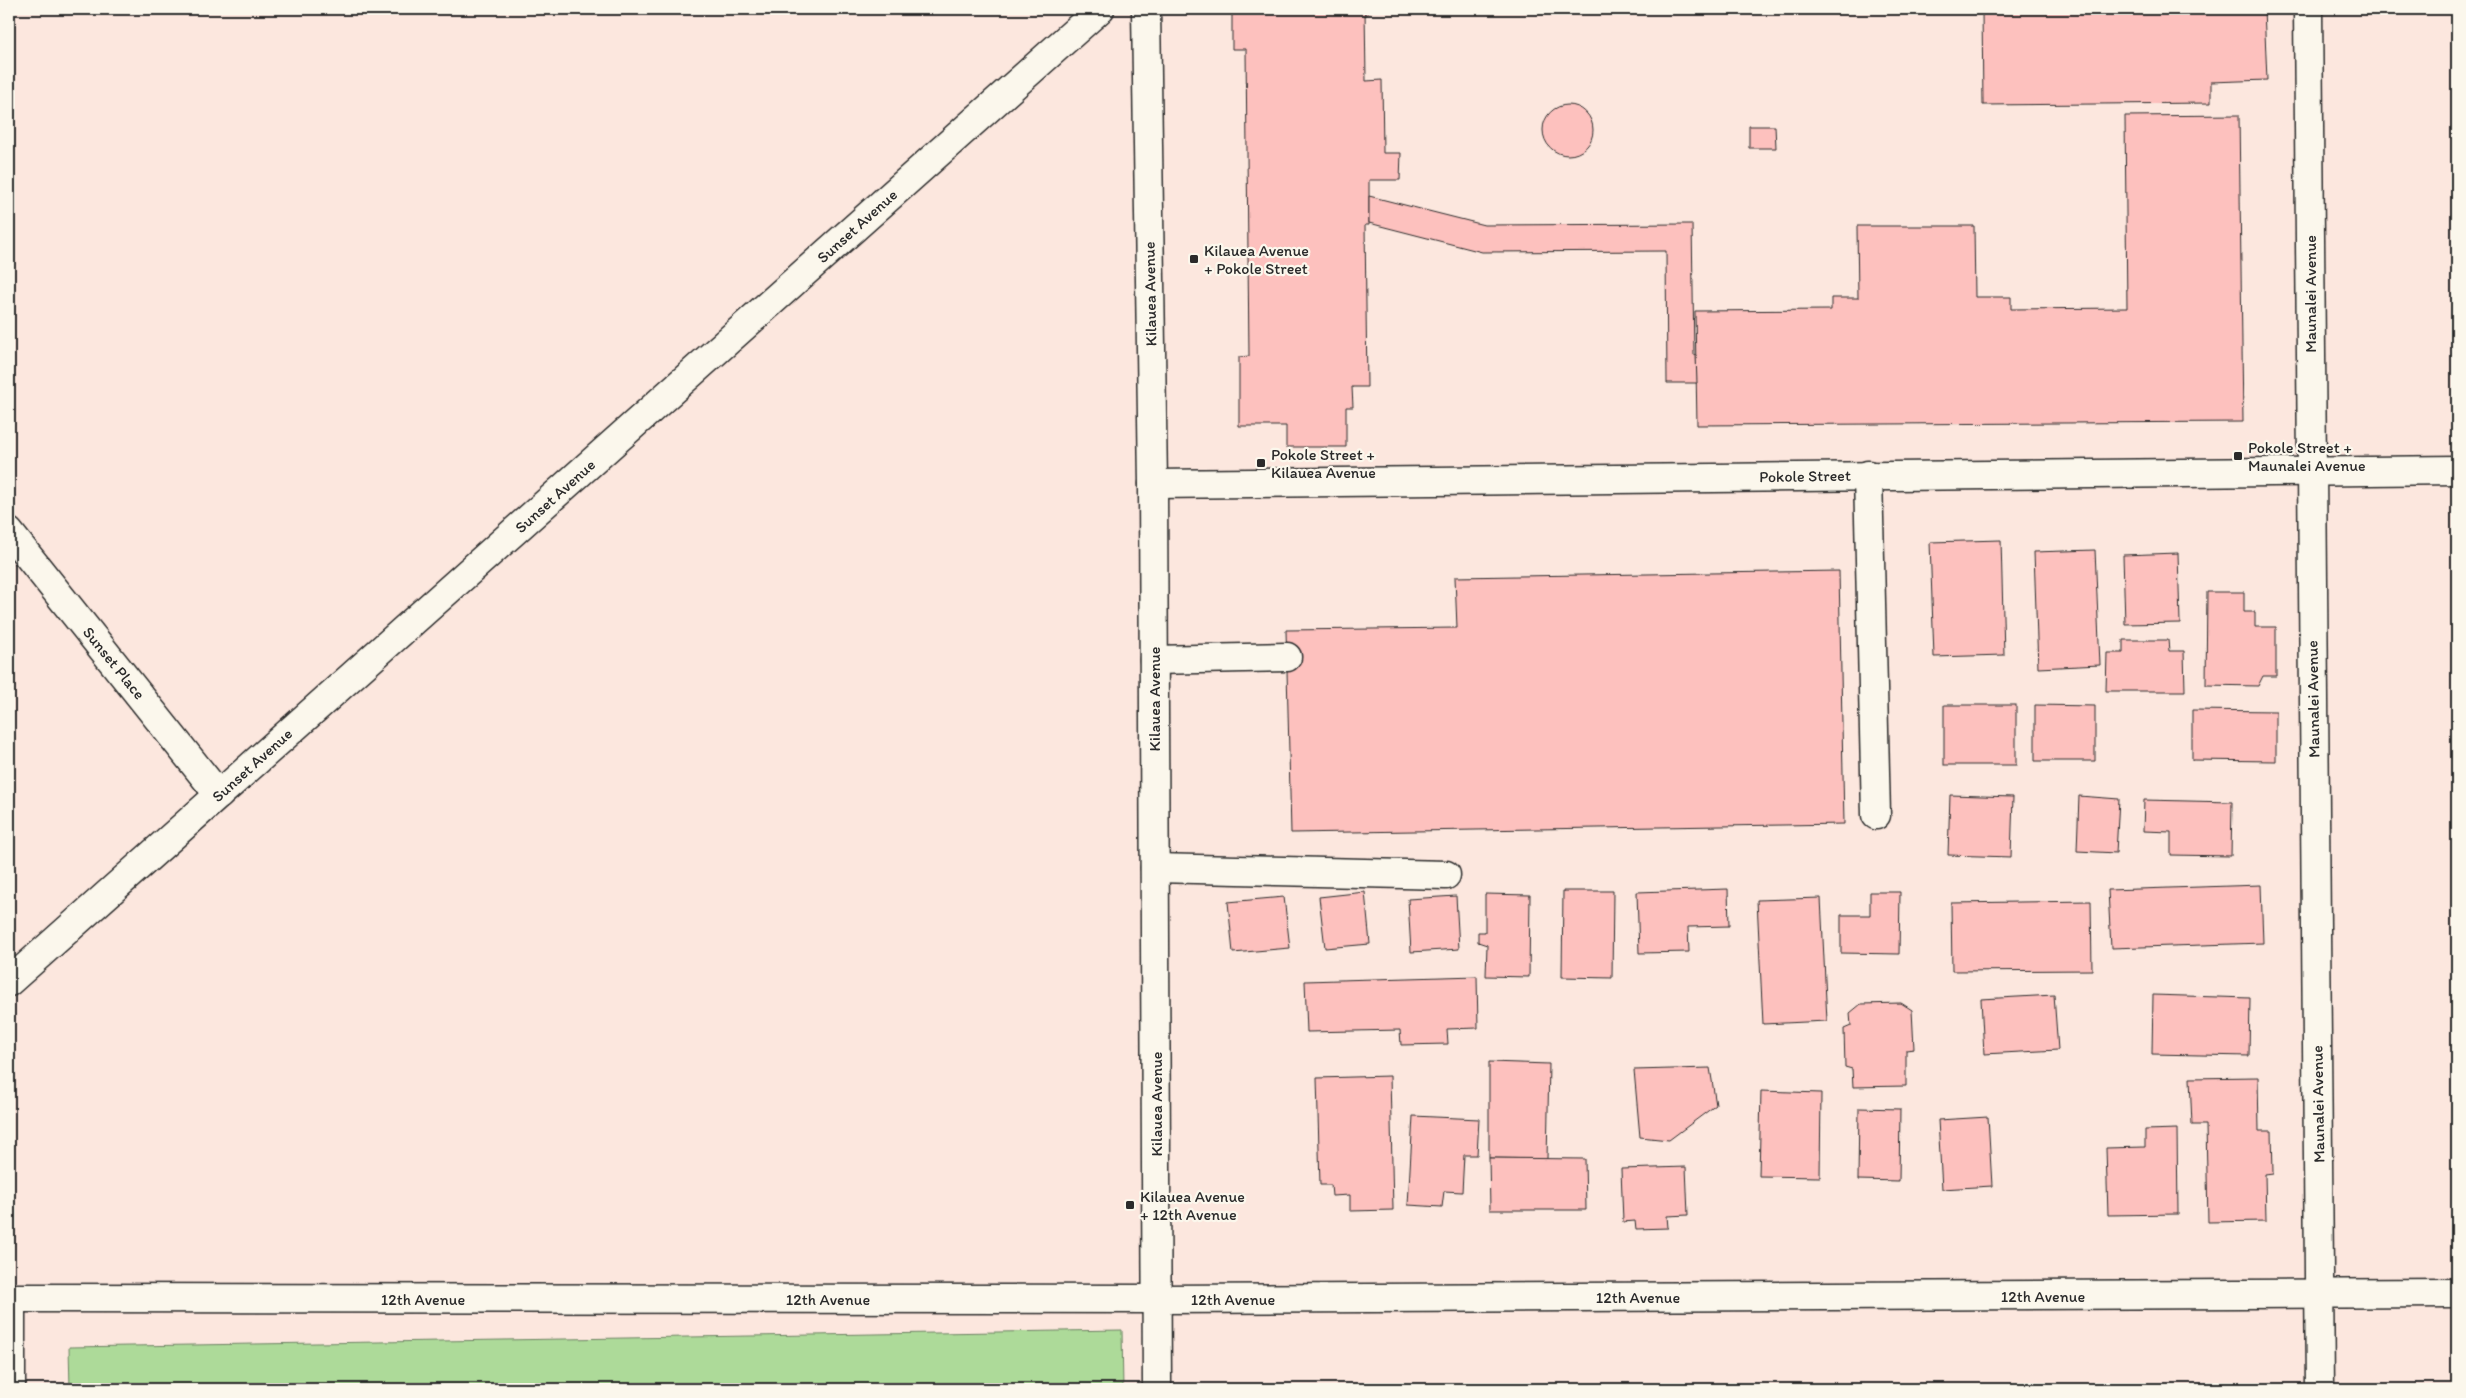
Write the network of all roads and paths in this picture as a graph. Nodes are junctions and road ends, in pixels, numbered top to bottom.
1 (1100, 9) edge
2 (1146, 9) edge
3 (2308, 9) edge
4 (2311, 470) junction
5 (2457, 470) edge
6 (1868, 475) junction
7 (1152, 484) junction
8 (9, 532) edge
9 (1287, 657) dead end
10 (1154, 660) junction
11 (220, 795) junction
12 (1876, 815) dead end
13 (1155, 868) junction
14 (1446, 875) dead end
15 (9, 982) edge
16 (2457, 1293) edge
17 (2320, 1295) junction
18 (10, 1298) edge
19 (1156, 1299) junction
20 (11, 1389) edge
21 (1157, 1389) edge
22 (2320, 1389) edge

1 - 11 street, Sunset Avenue
2 - 7 street, Kilauea Avenue
3 - 4 street, Maunalei Avenue
4 - 5 street, Pokole Street
4 - 6 street, Pokole Street
4 - 17 street, Maunalei Avenue
6 - 7 street, Pokole Street
6 - 12 street
7 - 10 street, Kilauea Avenue
8 - 11 street, Sunset Place
9 - 10 street
10 - 13 street, Kilauea Avenue
11 - 15 street, Sunset Avenue
13 - 14 street
13 - 19 street, Kilauea Avenue
16 - 17 street, 12th Avenue
17 - 19 street, 12th Avenue
17 - 22 street, Maunalei Avenue
18 - 19 street, 12th Avenue
18 - 20 street
19 - 21 street, Kilauea Avenue

